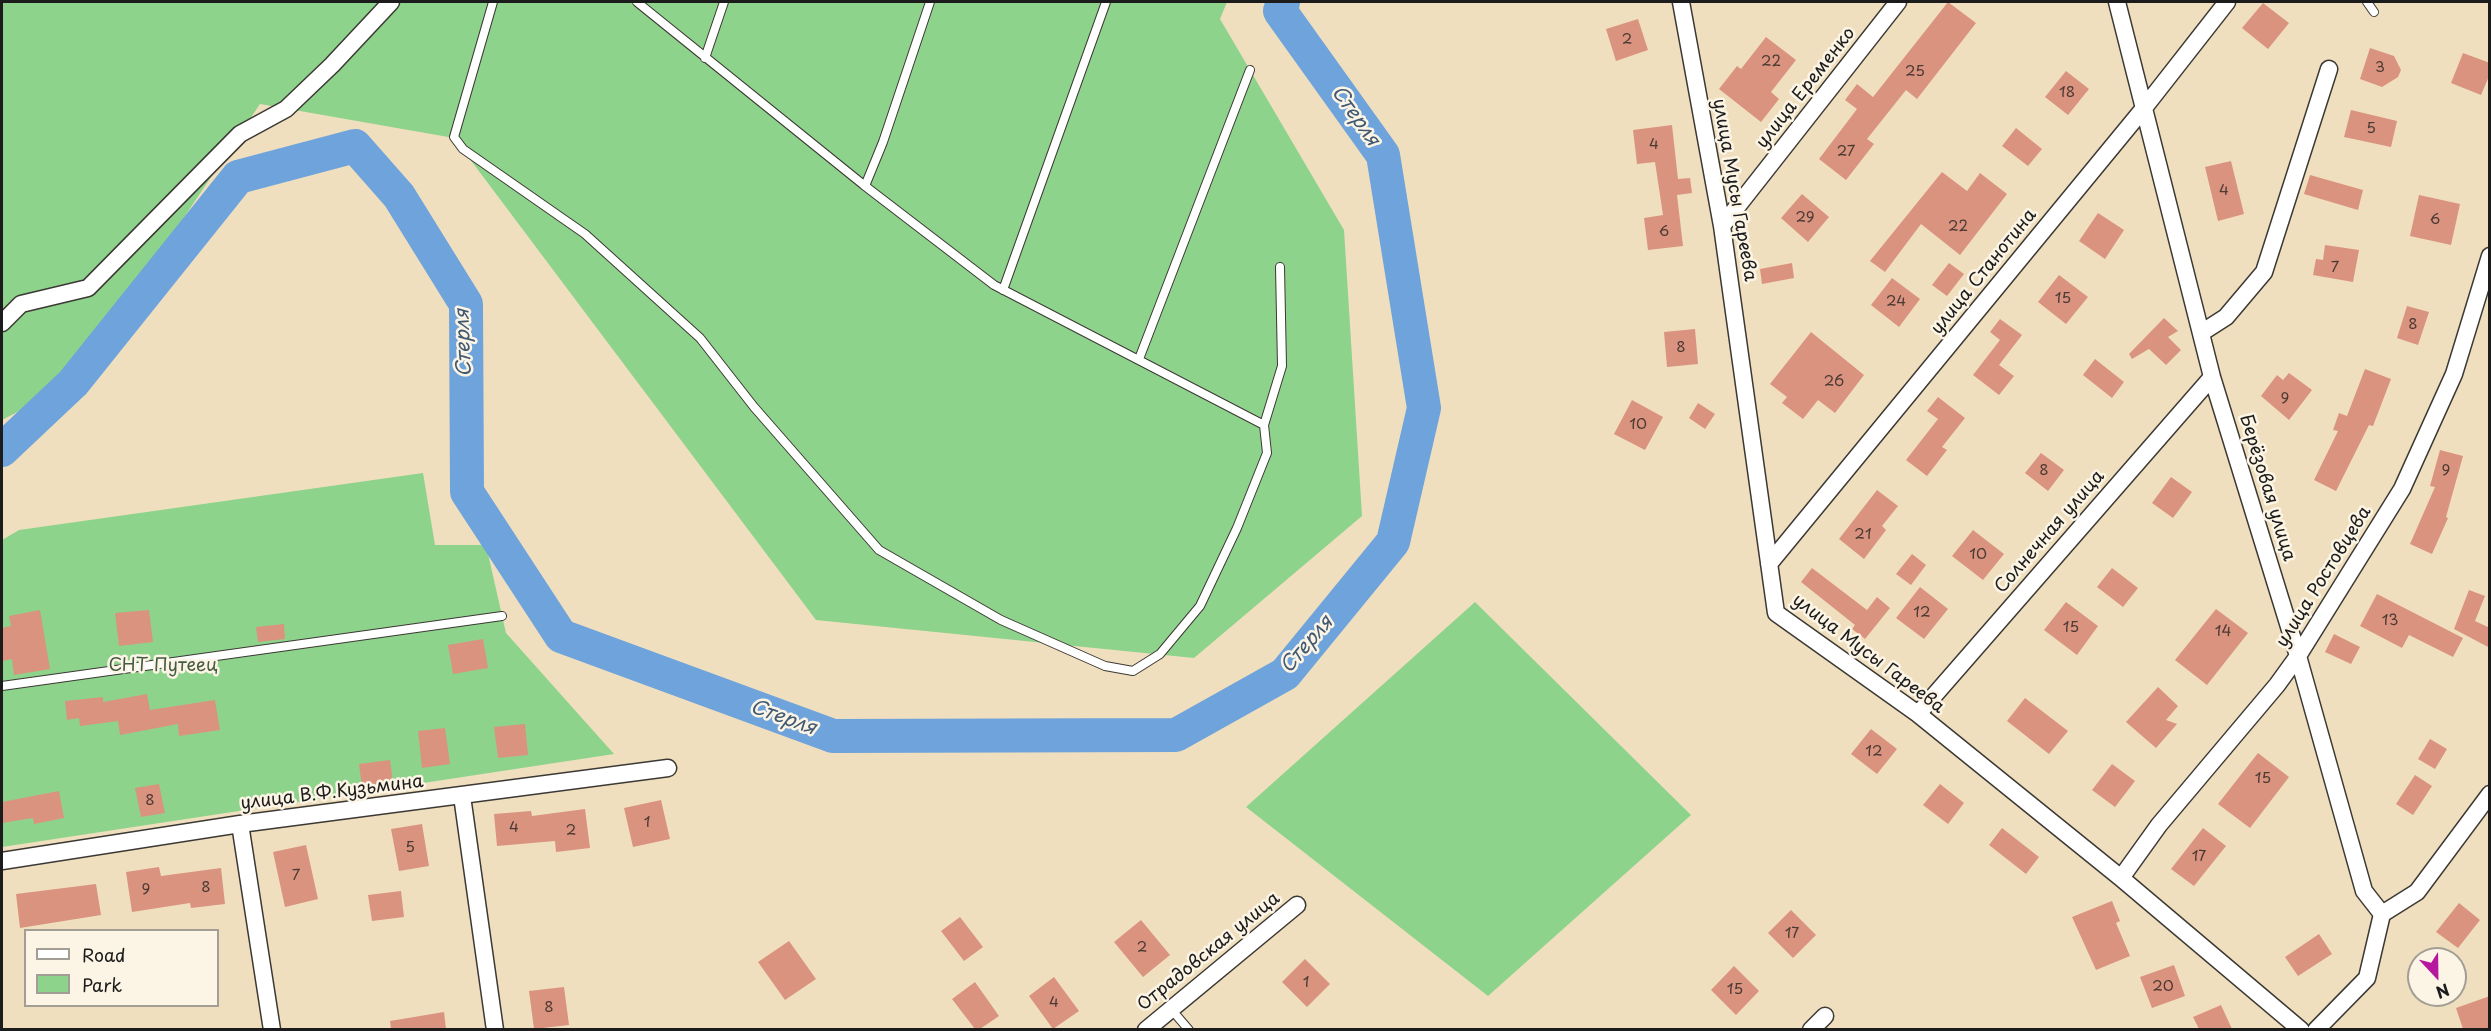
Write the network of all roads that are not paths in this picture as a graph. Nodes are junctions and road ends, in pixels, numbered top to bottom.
1 (391, 2) edge
2 (493, 2) edge
3 (637, 2) edge
4 (724, 2) edge
5 (930, 2) edge
6 (1106, 2) edge
7 (1681, 2) edge
8 (1898, 2) edge
9 (2116, 2) edge
10 (2227, 2) edge
11 (2367, 2) edge
12 (2374, 12) dead end
13 (705, 58) junction
14 (2329, 69) dead end
15 (1250, 70) dead end
16 (2144, 108) junction
17 (865, 186) junction
18 (1722, 226) junction
19 (2490, 256) edge
20 (1280, 267) dead end
21 (1003, 290) junction
22 (2, 323) edge
23 (2201, 333) junction
24 (1139, 359) junction
25 (2212, 377) junction
26 (1264, 425) junction
27 (1769, 564) junction
28 (502, 616) dead end
29 (2298, 656) junction
30 (2, 687) edge
31 (1918, 714) junction
32 (668, 768) dead end
33 (2490, 794) edge
34 (462, 796) junction
35 (240, 824) junction
36 (2, 861) edge
37 (2121, 878) junction
38 (1297, 905) dead end
39 (2382, 914) junction
40 (1171, 1009) junction
41 (1826, 1016) dead end
42 (272, 1029) edge
43 (495, 1029) edge
44 (1146, 1029) edge
45 (1189, 1029) edge
46 (1811, 1029) edge
47 (2301, 1029) edge
48 (2316, 1029) edge

1 - 22 street
2 - 26 lane
3 - 13 lane
4 - 13 lane
5 - 17 lane
6 - 21 lane
7 - 18 street, улица Мусы Гареева
8 - 18 street, улица Еременко
9 - 16 street, Берёзовая улица
10 - 16 street, улица Станотина
11 - 12 lane
13 - 17 lane
14 - 23 street
15 - 24 lane
16 - 23 street, Берёзовая улица
16 - 27 street, улица Станотина
17 - 21 lane
18 - 27 street, улица Мусы Гареева
19 - 29 street, улица Ростовцева
20 - 26 lane
21 - 24 lane
23 - 25 street, Берёзовая улица
24 - 26 lane
25 - 29 street, Берёзовая улица
25 - 31 street, Солнечная улица
27 - 31 street, улица Мусы Гареева
28 - 30 lane
29 - 37 street, улица Ростовцева
29 - 39 street, Берёзовая улица
31 - 37 street, улица Мусы Гареева
32 - 34 street, улица В.Ф.Кузьмина
33 - 39 street
34 - 35 street, улица В.Ф.Кузьмина
34 - 43 street
35 - 36 street, улица В.Ф.Кузьмина
35 - 42 street
37 - 47 street, улица Мусы Гареева
38 - 40 street, Отрадовская улица
39 - 48 street
40 - 44 street, Отрадовская улица
40 - 45 lane
41 - 46 street

